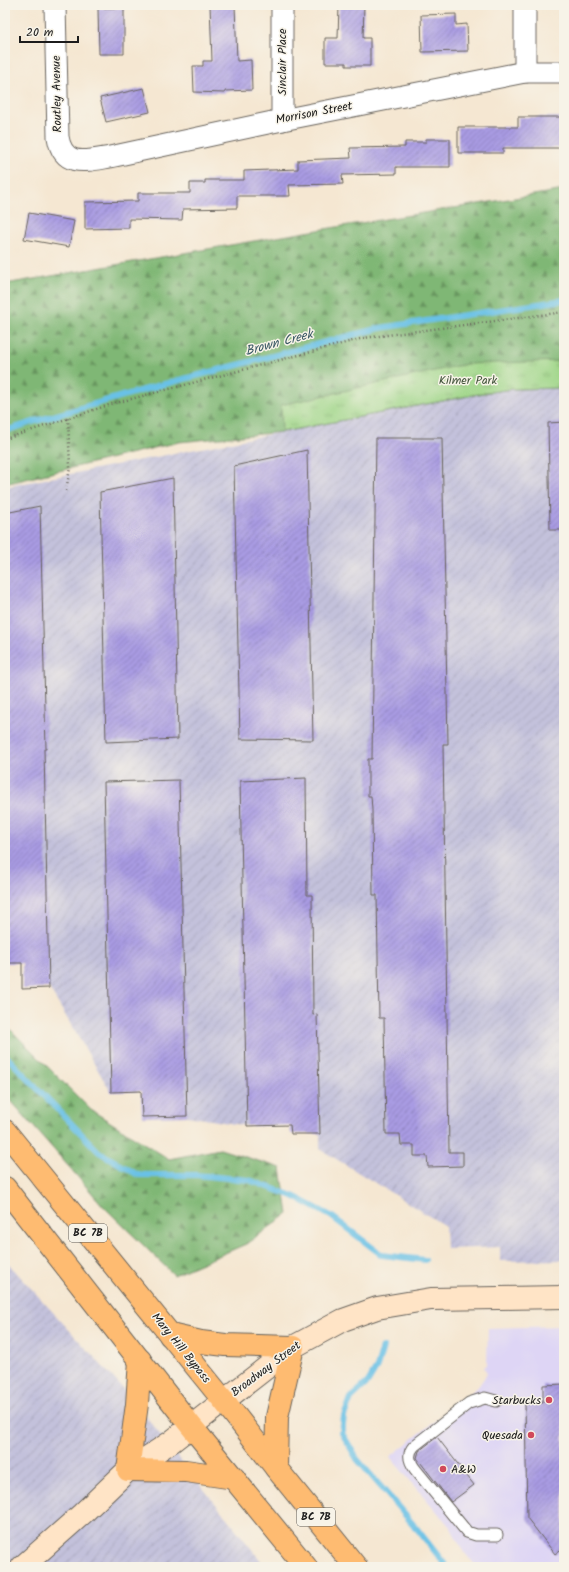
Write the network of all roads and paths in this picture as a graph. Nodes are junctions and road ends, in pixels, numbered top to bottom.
1 (55, 5) edge
2 (282, 5) edge
3 (524, 5) edge
4 (525, 72) junction
5 (564, 72) edge
6 (282, 120) junction
7 (66, 156) joint
8 (564, 312) edge
9 (68, 418) junction
10 (5, 439) edge
11 (66, 490) dead end
12 (5, 1130) edge
13 (5, 1188) edge
14 (564, 1297) edge
15 (170, 1335) junction
16 (293, 1347) junction
17 (140, 1360) junction
18 (224, 1401) junction
19 (496, 1401) dead end
20 (191, 1426) junction
21 (276, 1468) junction
22 (128, 1470) junction
23 (234, 1478) junction
24 (497, 1535) dead end
25 (22, 1567) edge
26 (306, 1567) edge
27 (356, 1567) edge

1 - 7 street, Routley Avenue
2 - 6 street, Sinclair Place
3 - 4 street
4 - 5 street, Morrison Street
4 - 6 street, Morrison Street
6 - 7 street, Morrison Street
8 - 9 path
9 - 10 path
9 - 11 path
12 - 15 highway, Mary Hill Bypass / BC 7B
13 - 17 highway, BC 7B
14 - 16 main road, Broadway Street
15 - 16 highway
15 - 18 highway, Mary Hill Bypass / BC 7B
16 - 18 main road, Broadway Street
16 - 21 highway
17 - 20 highway, BC 7B
17 - 22 highway
18 - 20 main road, Broadway Street
18 - 21 highway, Mary Hill Bypass / BC 7B
19 - 24 lane
20 - 22 main road, Broadway Street
20 - 23 highway, BC 7B
21 - 27 highway, Mary Hill Bypass / BC 7B
22 - 23 highway
22 - 25 main road, Broadway Street
23 - 26 highway, BC 7B

